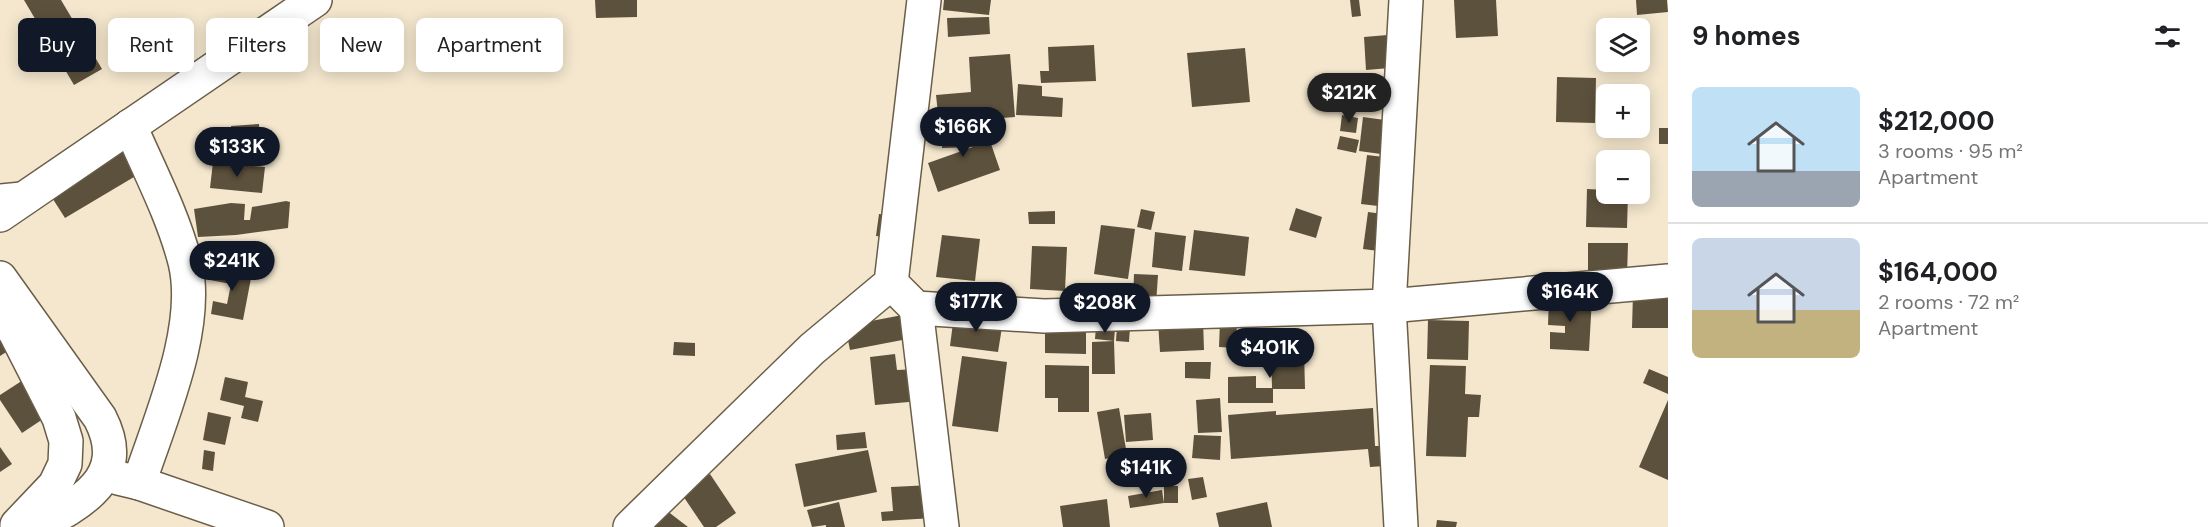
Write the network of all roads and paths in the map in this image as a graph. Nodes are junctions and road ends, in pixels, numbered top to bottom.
1 (315, 0) edge
2 (924, 0) edge
3 (1406, 0) edge
4 (130, 126) junction
5 (7, 205) edge
6 (0, 278) edge
7 (1668, 281) edge
8 (891, 283) junction
9 (1389, 306) junction
10 (916, 308) junction
11 (15, 322) edge
12 (105, 429) junction
13 (66, 452) junction
14 (104, 475) junction
15 (139, 483) junction
16 (14, 527) edge
17 (35, 527) edge
18 (267, 527) edge
19 (630, 527) edge
20 (942, 527) edge
21 (1401, 527) edge

1 - 4 street
2 - 8 street
3 - 9 street
4 - 5 street
4 - 15 street
6 - 11 street
7 - 9 street
8 - 10 street
8 - 19 street
9 - 10 street
9 - 21 street
10 - 20 street
11 - 12 street
11 - 13 street
12 - 13 street
12 - 14 street
13 - 14 street
13 - 16 street
14 - 15 street
14 - 17 street
15 - 18 street

